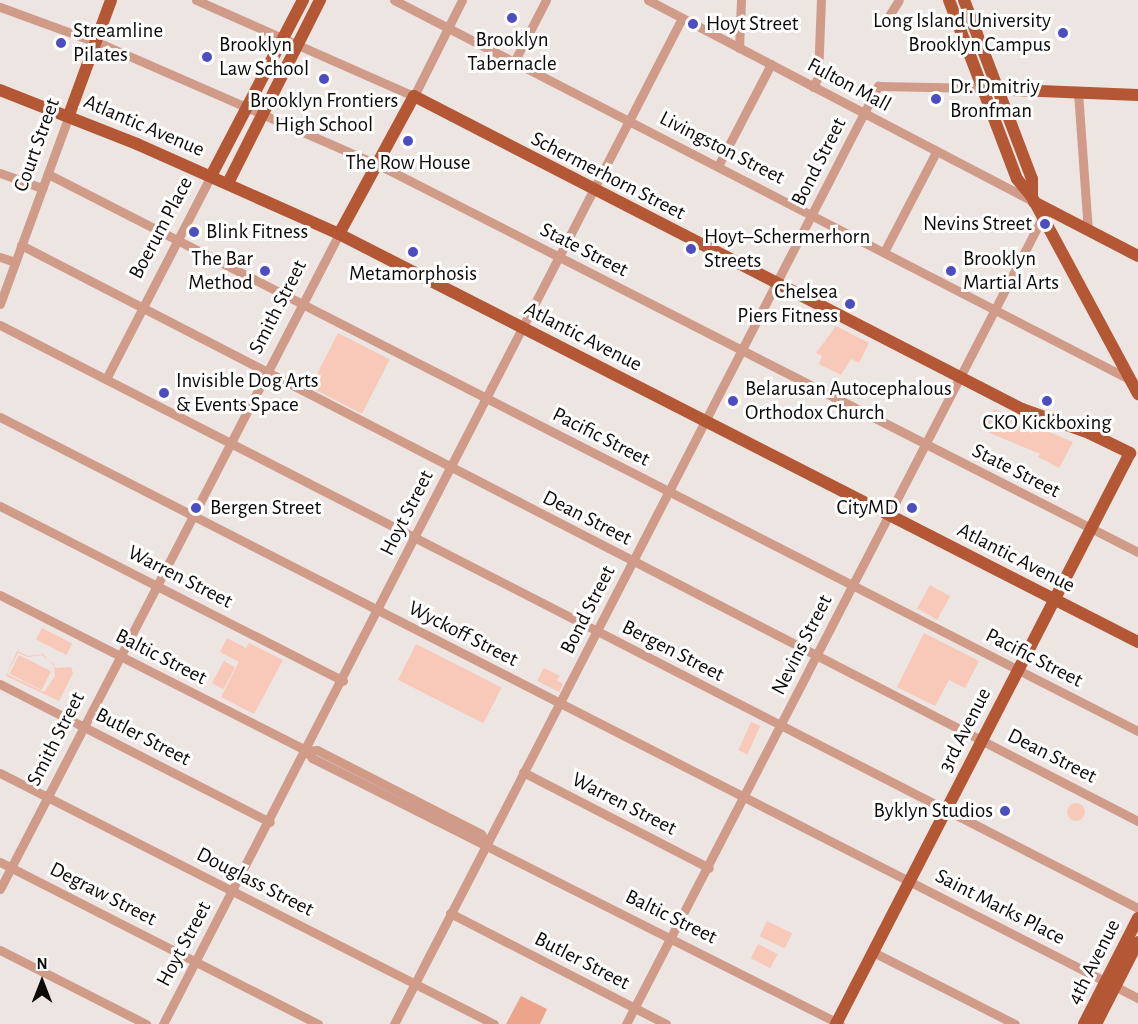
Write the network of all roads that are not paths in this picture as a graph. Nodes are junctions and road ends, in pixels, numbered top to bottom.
1 (111, 0) edge
2 (196, 0) edge
3 (303, 0) edge
4 (320, 0) edge
5 (394, 0) edge
6 (462, 0) edge
7 (546, 0) edge
8 (648, 0) edge
9 (741, 0) edge
10 (821, 0) edge
11 (899, 0) edge
12 (948, 0) edge
13 (964, 0) edge
14 (662, 4) edge
15 (0, 8) edge
16 (682, 18) junction
17 (887, 19) dead end
18 (448, 29) junction
19 (283, 37) junction
20 (96, 42) junction
21 (298, 43) junction
22 (739, 48) junction
23 (514, 62) junction
24 (771, 64) junction
25 (813, 87) junction
26 (982, 88) junction
27 (997, 89) junction
28 (0, 90) edge
29 (1077, 92) junction
30 (1138, 95) edge
31 (414, 96) junction
32 (249, 107) junction
33 (263, 114) junction
34 (864, 114) junction
35 (69, 115) junction
36 (630, 121) junction
37 (936, 152) junction
38 (377, 164) junction
39 (718, 166) junction
40 (0, 172) edge
41 (48, 174) junction
42 (212, 176) junction
43 (228, 183) junction
44 (42, 188) junction
45 (593, 190) junction
46 (1033, 200) junction
47 (812, 216) junction
48 (1042, 218) junction
49 (1089, 230) junction
50 (339, 234) junction
51 (177, 238) junction
52 (21, 245) junction
53 (884, 252) junction
54 (1138, 256) edge
55 (0, 257) edge
56 (559, 257) junction
57 (15, 262) junction
58 (778, 284) junction
59 (0, 304) edge
60 (302, 304) junction
61 (142, 307) junction
62 (996, 308) junction
63 (0, 325) edge
64 (522, 328) junction
65 (742, 351) junction
66 (267, 373) junction
67 (961, 377) junction
68 (106, 379) junction
69 (1130, 379) junction
70 (1138, 394) edge
71 (486, 398) junction
72 (0, 417) edge
73 (706, 421) junction
74 (230, 444) junction
75 (925, 444) junction
76 (1134, 453) edge
77 (450, 468) junction
78 (669, 492) junction
79 (0, 506) edge
80 (193, 515) junction
81 (889, 515) junction
82 (1091, 529) junction
83 (414, 539) junction
84 (1138, 552) edge
85 (633, 562) junction
86 (852, 585) junction
87 (156, 586) junction
88 (0, 595) edge
89 (1054, 599) junction
90 (378, 610) junction
91 (597, 633) junction
92 (1138, 642) edge
93 (120, 656) junction
94 (816, 656) junction
95 (1018, 670) junction
96 (343, 681) junction
97 (0, 684) edge
98 (559, 703) junction
99 (84, 727) junction
100 (780, 727) junction
101 (1138, 731) edge
102 (982, 740) junction
103 (306, 751) junction
104 (523, 772) junction
105 (0, 773) edge
106 (47, 797) junction
107 (744, 797) junction
108 (946, 810) junction
109 (1138, 820) edge
110 (270, 822) junction
111 (486, 843) junction
112 (0, 862) edge
113 (11, 867) junction
114 (709, 868) junction
115 (909, 881) junction
116 (0, 889) edge
117 (233, 891) junction
118 (1138, 908) edge
119 (450, 913) junction
120 (1138, 918) edge
121 (672, 938) junction
122 (1138, 942) edge
123 (0, 950) edge
124 (873, 952) junction
125 (196, 961) junction
126 (415, 984) junction
127 (1111, 984) junction
128 (1138, 998) edge
129 (635, 1008) junction
130 (146, 1024) edge
131 (163, 1024) edge
132 (318, 1024) edge
133 (394, 1024) edge
134 (494, 1024) edge
135 (626, 1024) edge
136 (666, 1024) edge
137 (837, 1024) edge
138 (1015, 1024) edge
139 (1084, 1024) edge
140 (1096, 1024) edge

1 - 20 main road, Court Street
2 - 19 street, Schermerhorn Street
3 - 19 main road, Boerum Place
4 - 21 main road, Boerum Place
5 - 18 street, Livingston Street
6 - 18 street, Smith Street
7 - 23 street
8 - 14 street, Fulton Mall
9 - 22 street
10 - 25 street
11 - 17 street
12 - 26 main road
13 - 27 main road
14 - 16 street, Fulton Mall
15 - 20 street, State Street
16 - 22 street, Fulton Mall
16 - 36 street, Hoyt Street
18 - 23 street, Livingston Street
18 - 31 street, Smith Street
19 - 21 street, Schermerhorn Street
19 - 32 main road, Boerum Place
20 - 32 street, State Street
20 - 35 main road, Court Street
21 - 31 street, Schermerhorn Street
21 - 33 main road, Boerum Place
22 - 24 street, Fulton Mall
23 - 36 street, Livingston Street
24 - 25 street, Fulton Mall
24 - 39 street
25 - 34 street, Fulton Mall
26 - 27 main road
26 - 34 street, Bond Street
26 - 46 main road
27 - 29 main road
27 - 46 main road
28 - 35 main road, Atlantic Avenue
29 - 30 main road
29 - 49 street
31 - 38 main road, Smith Street
31 - 45 main road, Schermerhorn Street
32 - 33 street, State Street
32 - 42 main road, Boerum Place
33 - 38 street, State Street
33 - 43 main road, Boerum Place
34 - 37 street, Fulton Mall
34 - 47 street, Bond Street
35 - 41 street, Court Street
35 - 42 main road, Atlantic Avenue
36 - 39 street, Livingston Street
36 - 45 street, Hoyt Street
37 - 46 street, Fulton Mall
37 - 53 street
38 - 50 main road, Smith Street
38 - 56 street, State Street
39 - 47 street, Livingston Street
40 - 44 street
41 - 44 street, Court Street
41 - 51 street, Pacific Street
42 - 43 main road, Atlantic Avenue
42 - 51 street, Boerum Place
43 - 50 main road, Atlantic Avenue
44 - 52 street, Court Street
45 - 56 street, Hoyt Street
45 - 58 main road, Schermerhorn Street
46 - 48 main road
46 - 49 main road
47 - 53 street, Livingston Street
47 - 58 street, Bond Street
48 - 62 street, Nevins Street
48 - 69 main road
49 - 54 main road
50 - 60 street, Smith Street
50 - 64 main road, Atlantic Avenue
51 - 60 street, Pacific Street
51 - 61 street, Boerum Place
52 - 57 street, Court Street
52 - 61 street, Dean Street
53 - 62 street, Livingston Street
55 - 57 street
56 - 64 street, Hoyt Street
56 - 65 street, State Street
57 - 59 street, Court Street
58 - 65 street, Bond Street
58 - 67 main road, Schermerhorn Street
60 - 66 street, Smith Street
60 - 71 street, Pacific Street
61 - 66 street, Dean Street
61 - 68 street, Boerum Place
62 - 67 street, Nevins Street
62 - 69 street, Livingston Street
63 - 68 street, Bergen Street
64 - 71 street, Hoyt Street
64 - 73 main road, Atlantic Avenue
65 - 73 street, Bond Street
65 - 75 street, State Street
66 - 74 street, Smith Street
66 - 77 street, Dean Street
67 - 75 street, Nevins Street
67 - 76 main road, Schermerhorn Street
68 - 74 street, Bergen Street
69 - 70 main road
71 - 77 street, Hoyt Street
71 - 78 street, Pacific Street
72 - 80 street, Wyckoff Street
73 - 78 street, Bond Street
73 - 81 main road, Atlantic Avenue
74 - 80 street, Smith Street
74 - 83 street, Bergen Street
75 - 81 street, Nevins Street
75 - 82 street, State Street
76 - 82 main road, 3rd Avenue
77 - 83 street, Hoyt Street
77 - 85 street, Dean Street
78 - 85 street, Bond Street
78 - 86 street, Pacific Street
79 - 87 street, Warren Street
80 - 87 street, Smith Street
80 - 90 street, Wyckoff Street
81 - 86 street, Nevins Street
81 - 89 main road, Atlantic Avenue
82 - 84 street, State Street
82 - 89 main road, 3rd Avenue
83 - 90 street, Hoyt Street
83 - 91 street, Bergen Street
85 - 91 street, Bond Street
85 - 94 street, Dean Street
86 - 94 street, Nevins Street
86 - 95 street, Pacific Street
87 - 93 street, Smith Street
87 - 96 street, Warren Street
88 - 93 street, Baltic Street
89 - 92 main road, Atlantic Avenue
89 - 95 main road, 3rd Avenue
90 - 96 street, Hoyt Street
90 - 98 street, Wyckoff Street
91 - 98 street, Bond Street
91 - 100 street, Bergen Street
93 - 99 street, Smith Street
93 - 103 street, Baltic Street
94 - 100 street, Nevins Street
94 - 102 street, Dean Street
95 - 101 street, Pacific Street
95 - 102 main road, 3rd Avenue
96 - 103 street, Hoyt Street
97 - 99 street, Butler Street
98 - 104 street, Bond Street
98 - 107 street, Wyckoff Street
99 - 106 street, Smith Street
99 - 110 street, Butler Street
100 - 107 street, Nevins Street
100 - 108 street, Bergen Street
102 - 108 main road, 3rd Avenue
102 - 109 street, Dean Street
103 - 110 street, Hoyt Street
103 - 111 street, Baltic Street
104 - 111 street, Bond Street
104 - 114 street, Warren Street
105 - 106 street, Douglass Street
106 - 113 street, Smith Street
106 - 117 street, Douglass Street
107 - 114 street, Nevins Street
107 - 115 street, Wyckoff Street
108 - 115 main road, 3rd Avenue
108 - 118 street, Bergen Street
110 - 117 street, Hoyt Street
111 - 119 street, Bond Street
111 - 121 street, Baltic Street
112 - 113 street, Degraw Street
113 - 116 street, Smith Street
113 - 125 street, Degraw Street
114 - 121 street, Nevins Street
115 - 124 main road, 3rd Avenue
115 - 127 street, Saint Marks Place
117 - 125 street, Hoyt Street
117 - 126 street, Douglass Street
119 - 126 street, Bond Street
119 - 129 street, Butler Street
120 - 127 main road, 4th Avenue
121 - 129 street, Nevins Street
121 - 137 street, Baltic Street
122 - 127 main road, 4th Avenue
123 - 130 street
124 - 137 main road, 3rd Avenue
124 - 138 street
125 - 131 street, Hoyt Street
125 - 132 street, Degraw Street
126 - 133 street, Bond Street
126 - 134 street, Douglass Street
127 - 128 street, Saint Marks Place
127 - 139 main road, 4th Avenue
127 - 140 main road, 4th Avenue
129 - 135 street, Nevins Street
129 - 136 street, Butler Street

